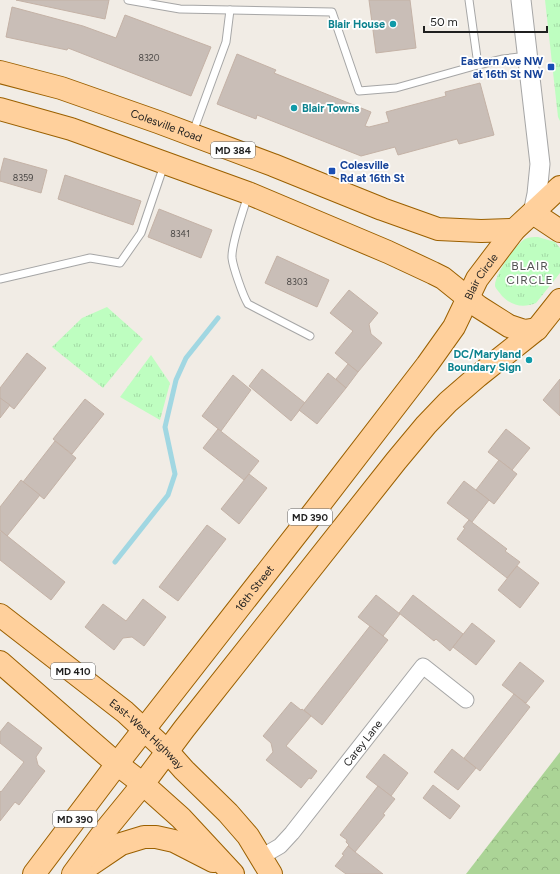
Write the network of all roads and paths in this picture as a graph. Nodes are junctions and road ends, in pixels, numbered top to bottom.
1 (128, 0) edge
2 (469, 0) edge
3 (521, 0) edge
4 (230, 10) junction
5 (528, 56) junction
6 (478, 65) junction
7 (0, 72) edge
8 (0, 109) edge
9 (192, 134) junction
10 (164, 163) junction
11 (560, 187) edge
12 (248, 193) junction
13 (533, 213) junction
14 (514, 230) junction
15 (560, 231) edge
16 (0, 279) edge
17 (468, 298) junction
18 (560, 300) edge
19 (537, 329) junction
20 (310, 336) dead end
21 (0, 615) edge
22 (0, 662) edge
23 (466, 700) dead end
24 (144, 730) junction
25 (168, 752) junction
26 (117, 764) junction
27 (143, 784) junction
28 (266, 866) edge
29 (34, 874) edge
30 (73, 874) edge
31 (76, 874) edge
32 (230, 874) edge
33 (233, 874) edge

1 - 4 lane
2 - 6 lane
3 - 5 street
4 - 6 lane
4 - 9 lane
5 - 6 lane
5 - 13 street
7 - 9 main road, Colesville Road / MD 384
8 - 10 main road
9 - 14 main road, Colesville Road / MD 384
10 - 12 main road
10 - 16 lane
11 - 13 main road, Blair Circle
12 - 17 main road
12 - 20 lane
13 - 14 main road, Blair Circle / MD 390
13 - 15 main road
14 - 17 main road, Blair Circle / MD 390
17 - 19 main road, Blair Circle
17 - 24 main road, 16th Street / MD 390
18 - 19 main road
19 - 25 main road, MD 390
21 - 24 main road, East-West Highway / MD 410
22 - 26 main road
23 - 28 street, Carey Lane
24 - 25 main road, East-West Highway / MD 410
24 - 26 main road, 16th Street / MD 390
25 - 27 main road, MD 390
25 - 28 main road, East-West Highway / MD 410
26 - 27 main road
26 - 29 main road, 16th Street / MD 390
27 - 30 main road, MD 390
27 - 33 main road
31 - 32 main road

